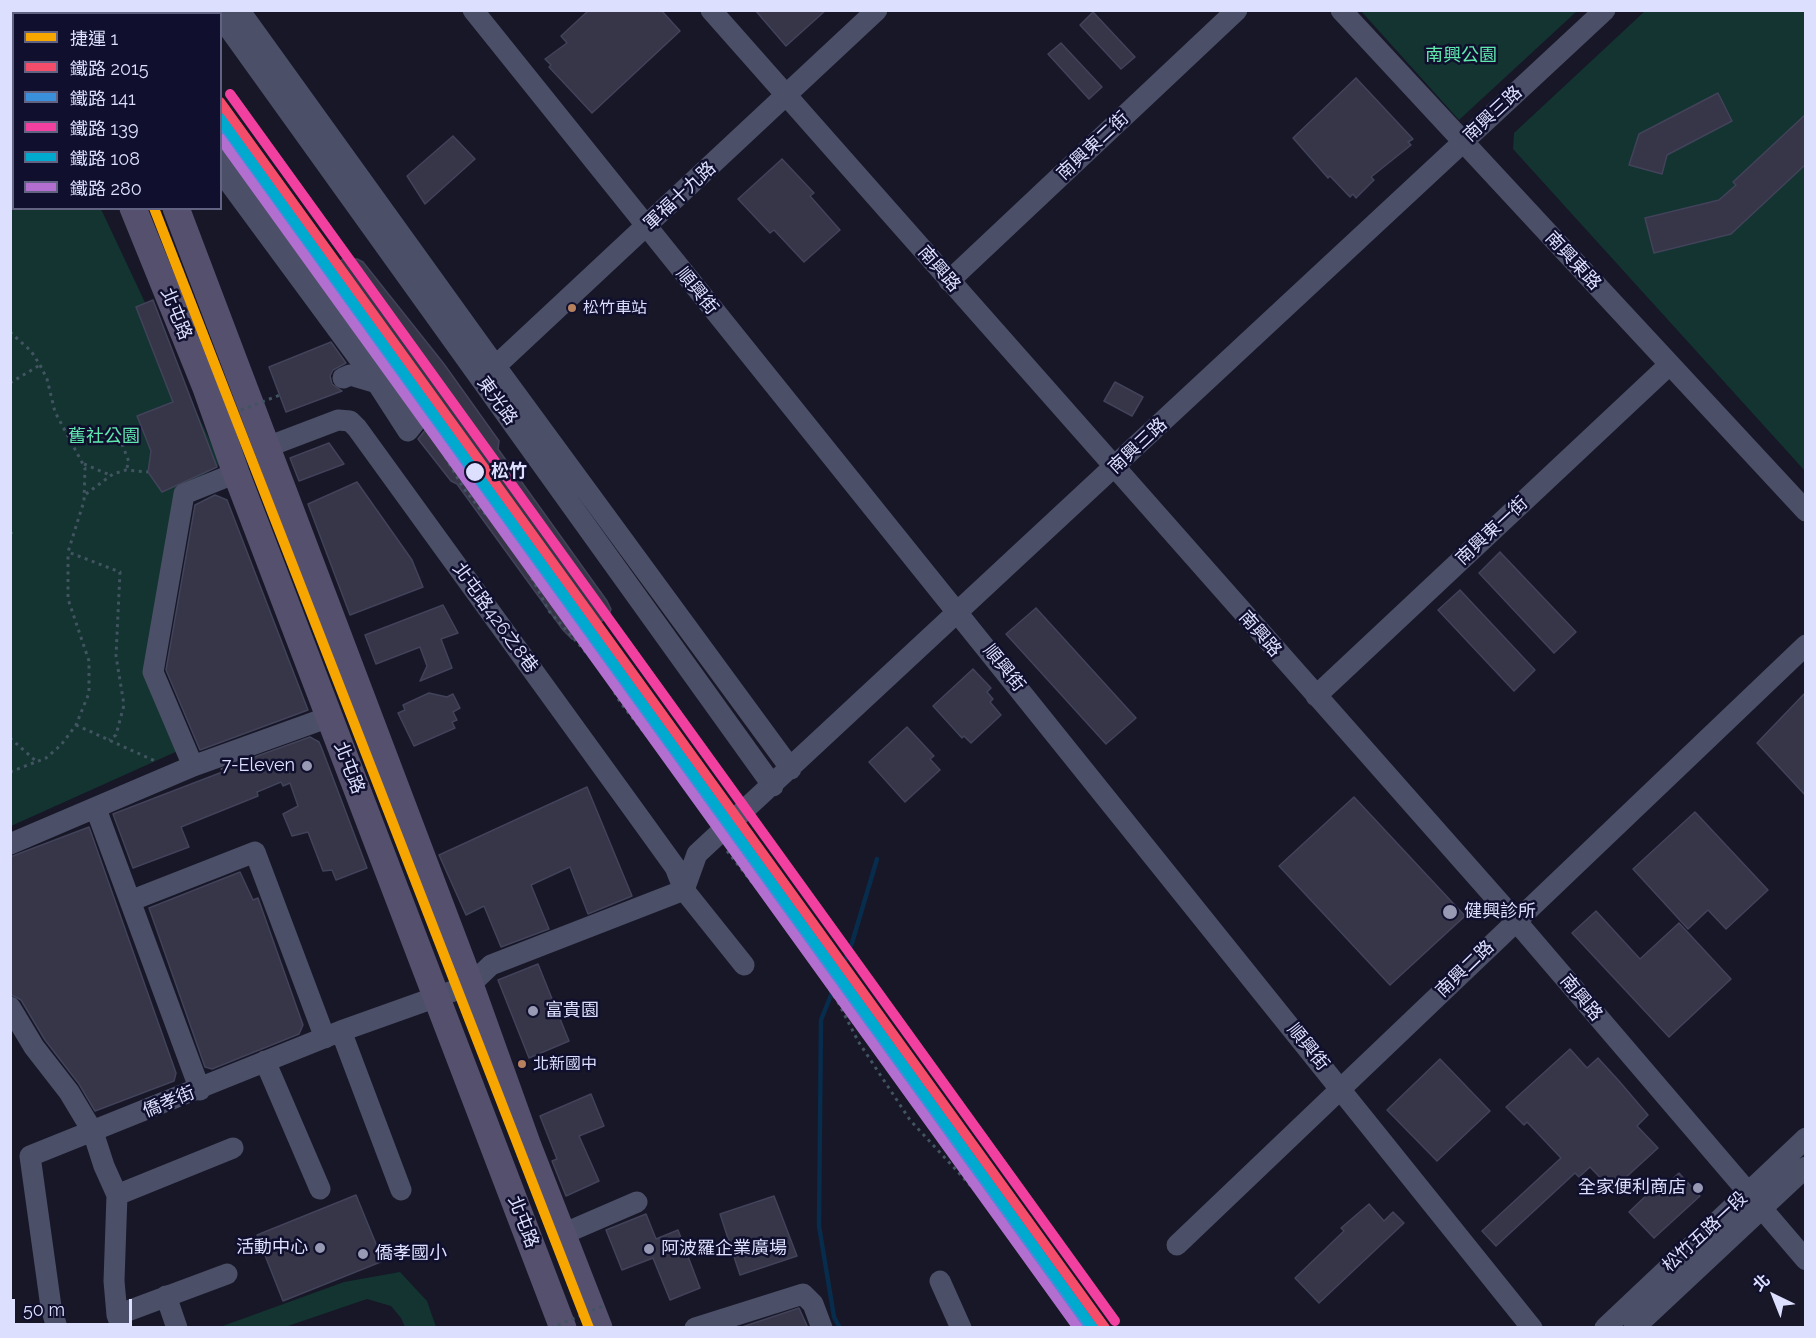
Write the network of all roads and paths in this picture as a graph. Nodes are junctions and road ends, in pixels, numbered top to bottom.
1 (239, 10) edge
2 (473, 10) edge
3 (711, 10) edge
4 (877, 10) edge
5 (1237, 10) edge
6 (1341, 10) edge
7 (1605, 10) edge
8 (222, 18) edge
9 (786, 96) junction
10 (1462, 141) junction
11 (222, 150) edge
12 (222, 173) edge
13 (134, 210) edge
14 (177, 210) edge
15 (646, 228) junction
16 (949, 281) junction
17 (10, 332) edge
18 (40, 365) junction
19 (1669, 365) junction
20 (489, 373) junction
21 (343, 378) dead end
22 (10, 383) edge
23 (379, 386) junction
24 (280, 395) dead end
25 (241, 410) dead end
26 (419, 417) junction
27 (122, 444) dead end
28 (267, 447) junction
29 (82, 463) junction
30 (1114, 468) junction
31 (126, 470) junction
32 (148, 472) dead end
33 (236, 473) junction
34 (110, 475) junction
35 (84, 495) junction
36 (1806, 511) edge
37 (10, 532) edge
38 (14, 536) dead end
39 (68, 552) junction
40 (959, 612) junction
41 (1806, 645) edge
42 (1316, 696) junction
43 (329, 717) junction
44 (76, 725) junction
45 (10, 738) edge
46 (109, 740) junction
47 (155, 761) dead end
48 (38, 763) junction
49 (193, 766) junction
50 (791, 769) junction
51 (10, 772) edge
52 (773, 786) junction
53 (96, 809) junction
54 (719, 835) junction
55 (10, 844) edge
56 (684, 890) junction
57 (130, 901) junction
58 (1516, 921) junction
59 (744, 965) dead end
60 (470, 985) junction
61 (437, 997) junction
62 (10, 1007) edge
63 (333, 1035) junction
64 (265, 1061) junction
65 (1341, 1087) junction
66 (200, 1090) junction
67 (93, 1132) junction
68 (1806, 1138) edge
69 (233, 1148) dead end
70 (1806, 1167) edge
71 (320, 1189) dead end
72 (401, 1190) dead end
73 (117, 1195) junction
74 (1754, 1201) junction
75 (637, 1202) dead end
76 (563, 1234) junction
77 (1177, 1245) dead end
78 (1806, 1260) edge
79 (227, 1274) dead end
80 (940, 1281) dead end
81 (166, 1296) junction
82 (601, 1317) edge
83 (120, 1321) edge
84 (57, 1328) edge
85 (177, 1328) edge
86 (550, 1328) edge
87 (563, 1328) edge
88 (695, 1328) edge
89 (822, 1328) edge
90 (961, 1328) edge
91 (1076, 1328) edge
92 (1532, 1328) edge
93 (1605, 1328) edge
94 (1634, 1328) edge

1 - 20 street, 東光路
2 - 15 street, 順興街
3 - 9 street, 南興路
4 - 9 street, 軍福十九路
5 - 16 street, 南興東二街
6 - 10 street, 南興東路
7 - 10 street, 南興三路
8 - 20 street, 東光路
9 - 15 street, 軍福十九路
9 - 16 street, 南興路
10 - 19 street, 南興東路
10 - 30 street, 南興三路
11 - 26 street
12 - 23 street
13 - 33 main road, 北屯路
14 - 28 main road, 北屯路
15 - 20 street, 軍福十九路
15 - 40 street, 順興街
16 - 30 street, 南興路
17 - 18 path
18 - 22 path
18 - 29 path
19 - 36 street, 南興東路
19 - 42 street, 南興東一街
20 - 50 street, 東光路
20 - 52 street, 東光路
21 - 23 street, bridge
23 - 26 street
24 - 25 path, bridge
26 - 54 path
27 - 31 path
28 - 56 street, 北屯路426之8巷
28 - 60 main road, 北屯路
29 - 34 path
29 - 35 path
30 - 40 street, 南興三路
30 - 42 street, 南興路
31 - 32 path
31 - 34 path
33 - 43 main road, 北屯路
33 - 49 street
34 - 35 path
35 - 39 path
37 - 38 path
39 - 44 path
39 - 46 path
40 - 50 street, 南興三路
40 - 65 street, 順興街
41 - 58 street, 南興二路
42 - 58 street, 南興路
43 - 49 street
43 - 61 main road, 北屯路
44 - 46 path
44 - 48 path
45 - 48 path
46 - 47 path
48 - 51 path
49 - 53 street
50 - 52 street, 南興三路
52 - 54 street, 南興三路
53 - 55 street
53 - 57 street
54 - 56 street, 南興三路
54 - 91 path
56 - 59 street, 北屯路426之8巷
56 - 60 street
57 - 63 street
57 - 66 street
58 - 65 street, 南興二路
58 - 74 street, 南興路
60 - 61 street, 僑孝街
60 - 76 main road, 北屯路
61 - 63 street, 僑孝街
61 - 87 main road, 北屯路
62 - 67 street
63 - 64 street, 僑孝街
63 - 72 street
64 - 66 street, 僑孝街
64 - 71 street
65 - 77 street, 南興二路
65 - 92 street, 順興街
66 - 67 street, 僑孝街
67 - 73 street
67 - 84 street, 僑孝街
68 - 74 street, 松竹五路一段
69 - 73 street
70 - 74 street, 松竹五路一段
73 - 83 street
74 - 78 street, 南興路
74 - 93 street, 松竹五路一段
74 - 94 street, 松竹五路一段
75 - 76 street
76 - 82 main road, 北屯路
79 - 81 street
80 - 90 street
81 - 83 street
81 - 85 street
82 - 86 path, bridge
88 - 89 street

